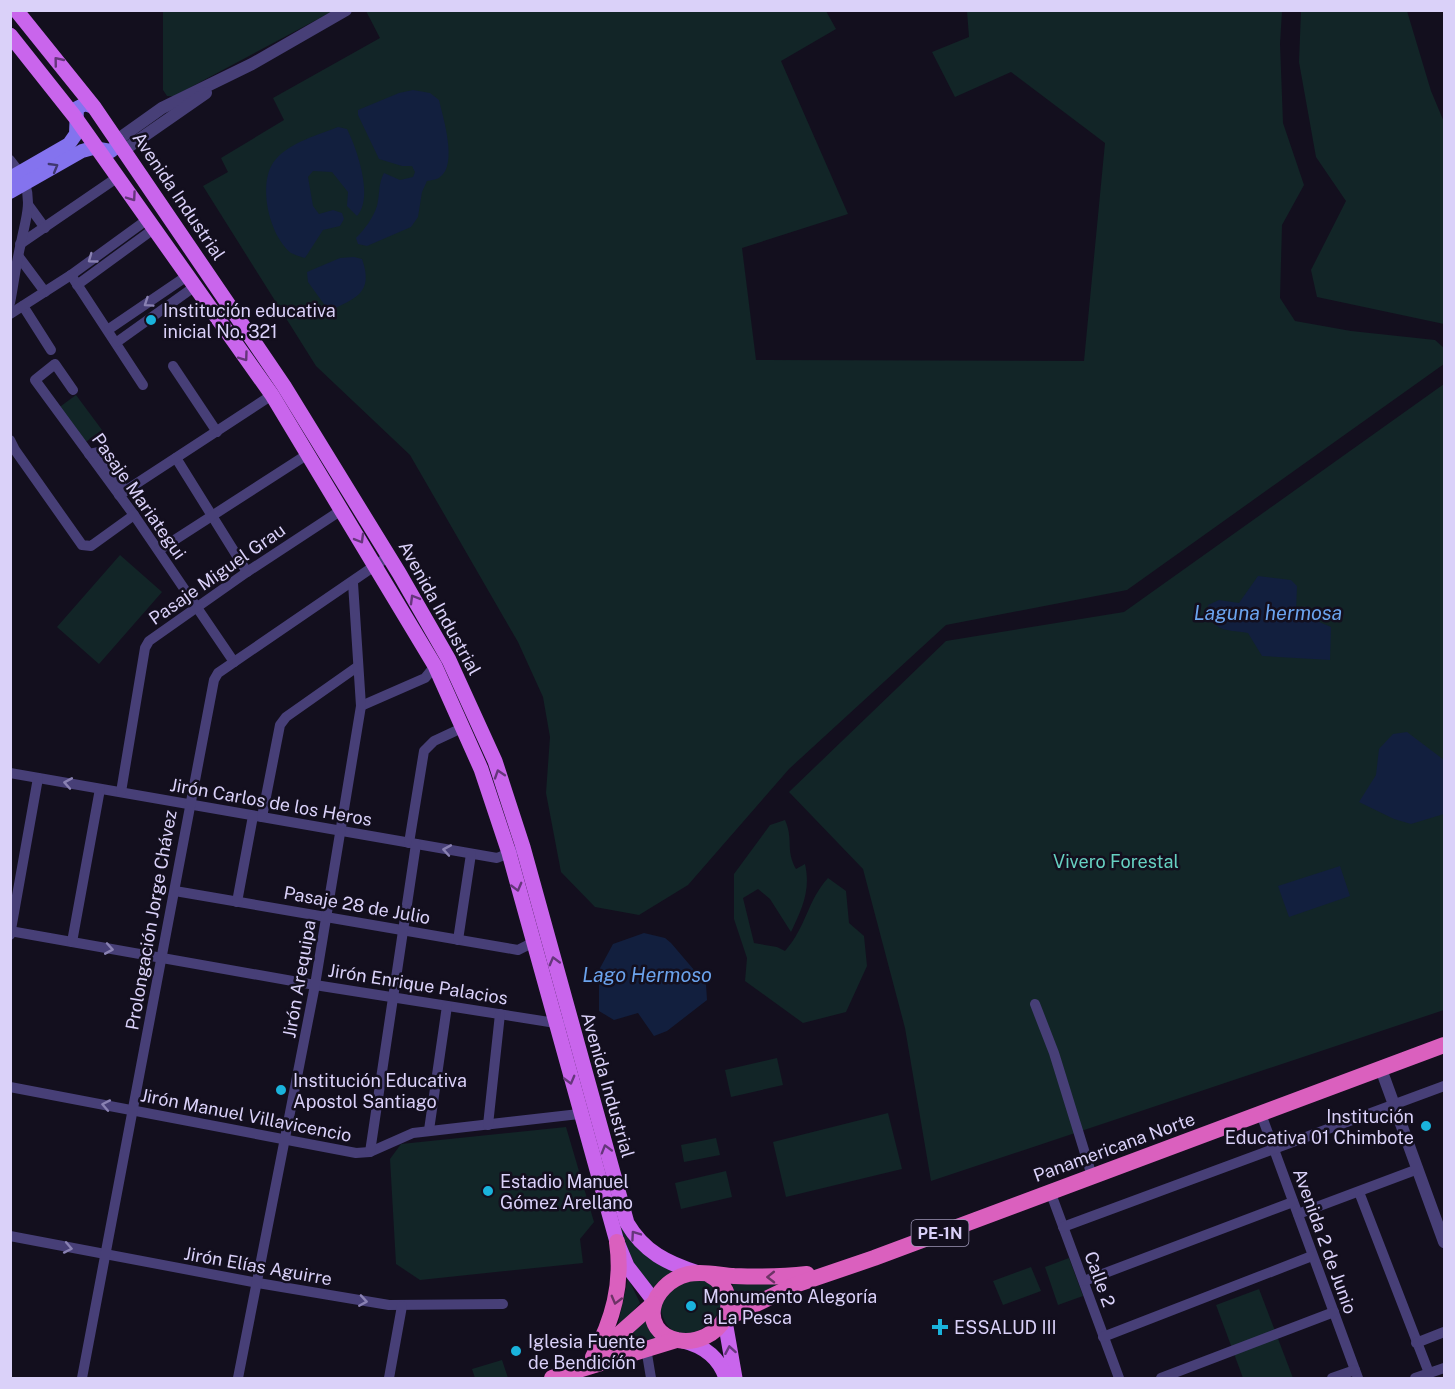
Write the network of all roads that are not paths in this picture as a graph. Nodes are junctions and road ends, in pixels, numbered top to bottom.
1 (16, 10) edge
2 (346, 10) edge
3 (10, 35) edge
4 (94, 107) junction
5 (75, 117) junction
6 (120, 145) junction
7 (98, 150) junction
8 (10, 160) edge
9 (118, 177) junction
10 (18, 178) edge
11 (10, 192) edge
12 (29, 206) junction
13 (151, 223) junction
14 (45, 228) junction
15 (20, 244) junction
16 (16, 263) edge
17 (70, 275) junction
18 (191, 282) junction
19 (77, 285) junction
20 (45, 292) junction
21 (10, 303) edge
22 (22, 306) junction
23 (10, 314) edge
24 (109, 330) junction
25 (117, 342) junction
26 (51, 350) dead end
27 (173, 366) dead end
28 (143, 385) dead end
29 (73, 390) dead end
30 (272, 395) junction
31 (218, 432) junction
32 (12, 447) edge
33 (308, 454) junction
34 (176, 458) junction
35 (122, 493) junction
36 (343, 509) junction
37 (134, 515) junction
38 (213, 516) junction
39 (159, 550) junction
40 (389, 556) junction
41 (376, 566) junction
42 (247, 572) junction
43 (353, 583) junction
44 (195, 607) junction
45 (234, 662) junction
46 (435, 666) junction
47 (357, 667) junction
48 (361, 706) junction
49 (464, 728) junction
50 (10, 773) edge
51 (38, 778) junction
52 (100, 789) junction
53 (121, 792) junction
54 (189, 804) junction
55 (257, 816) junction
56 (341, 831) junction
57 (413, 844) junction
58 (516, 850) junction
59 (471, 854) junction
60 (175, 891) junction
61 (237, 902) junction
62 (326, 917) junction
63 (403, 929) junction
64 (11, 932) edge
65 (458, 940) junction
66 (72, 942) junction
67 (532, 944) junction
68 (162, 958) junction
69 (315, 985) junction
70 (393, 997) junction
71 (1035, 1004) dead end
72 (447, 1006) junction
73 (500, 1014) junction
74 (555, 1023) junction
75 (571, 1026) junction
76 (1444, 1045) edge
77 (1381, 1069) junction
78 (1444, 1086) edge
79 (10, 1087) edge
80 (1394, 1105) junction
81 (134, 1111) junction
82 (579, 1114) junction
83 (1261, 1114) junction
84 (488, 1125) junction
85 (429, 1130) junction
86 (287, 1140) junction
87 (1274, 1149) junction
88 (370, 1152) junction
89 (1418, 1169) junction
90 (1092, 1176) junction
91 (1050, 1191) junction
92 (1359, 1192) junction
93 (1293, 1202) junction
94 (1298, 1214) junction
95 (1063, 1227) junction
96 (10, 1236) edge
97 (617, 1242) junction
98 (1444, 1242) edge
99 (107, 1255) junction
100 (1312, 1256) junction
101 (829, 1271) junction
102 (703, 1273) junction
103 (1084, 1281) junction
104 (258, 1283) junction
105 (653, 1302) junction
106 (503, 1304) dead end
107 (402, 1306) junction
108 (1334, 1312) junction
109 (726, 1320) junction
110 (1444, 1332) edge
111 (1103, 1337) junction
112 (679, 1340) junction
113 (1416, 1343) junction
114 (646, 1348) junction
115 (593, 1357) junction
116 (1444, 1368) edge
117 (576, 1369) junction
118 (1429, 1373) junction
119 (1357, 1374) edge
120 (82, 1378) edge
121 (238, 1378) edge
122 (389, 1378) edge
123 (552, 1378) edge
124 (651, 1378) edge
125 (726, 1378) edge
126 (735, 1378) edge
127 (1119, 1378) edge
128 (1161, 1378) edge
129 (1332, 1378) edge
130 (1415, 1378) edge

4 -> 1 main road, Avenida Industrial
2 - 6 street
3 - 5 main road, Avenida Industrial
4 - 5 main road
4 - 6 main road, Avenida Industrial
5 - 7 main road, Avenida Industrial
5 - 10 main road
6 - 7 main road
6 - 40 main road, Avenida Industrial
7 - 9 main road, Avenida Industrial
10 -> 7 main road
8 - 10 street
9 -> 13 main road, Avenida Industrial
9 - 14 street
10 - 11 main road
10 - 12 street
12 - 14 street
12 - 15 street
13 -> 17 street
13 - 18 main road, Avenida Industrial
13 - 19 street
14 - 15 street
15 - 16 street
16 - 20 street
16 - 21 street
17 - 19 street
17 - 20 street
18 -> 24 street
18 - 25 street
18 -> 30 main road, Avenida Industrial
19 - 24 street
20 - 22 street
22 - 23 street
22 - 26 street
24 - 25 street
25 - 28 street
27 - 31 street
29 - 35 street, Pasaje Mariategui
30 - 31 street
30 - 33 main road, Avenida Industrial
31 - 34 street
32 - 37 street
33 - 36 main road, Avenida Industrial
33 - 38 street
34 - 35 street
34 - 38 street
35 - 37 street, Pasaje Mariategui
36 -> 41 main road, Avenida Industrial
36 - 42 street, Pasaje Miguel Grau
37 - 39 street, Pasaje Mariategui
38 - 39 street
38 - 42 street
39 - 44 street, Pasaje Mariategui
40 - 41 street, Prolongación Jorge Chávez
58 -> 40 main road, Avenida Industrial
41 - 43 street, Prolongación Jorge Chávez
41 - 46 main road, Avenida Industrial
42 - 44 street, Pasaje Miguel Grau
43 - 45 street, Prolongación Jorge Chávez
43 - 47 street, Jirón Arequipa
44 - 45 street, Pasaje Mariategui
44 - 53 street, Pasaje Miguel Grau
45 - 54 street, Prolongación Jorge Chávez
46 - 48 street
46 - 49 main road, Avenida Industrial
47 - 48 street, Jirón Arequipa
47 - 55 street
48 - 56 street, Jirón Arequipa
49 - 57 street
49 - 58 main road, Avenida Industrial
50 - 51 street, Jirón Carlos de los Heros
52 -> 51 street, Jirón Carlos de los Heros
51 - 64 street
52 - 53 street, Jirón Carlos de los Heros
52 - 66 street
53 - 54 street, Jirón Carlos de los Heros
54 - 55 street, Jirón Carlos de los Heros
54 - 60 street, Prolongación Jorge Chávez
55 - 56 street, Jirón Carlos de los Heros
55 - 61 street
56 - 57 street, Jirón Carlos de los Heros
56 - 62 street, Jirón Arequipa
59 -> 57 street, Jirón Carlos de los Heros
57 - 63 street
58 - 59 street, Jirón Carlos de los Heros
58 -> 67 main road, Avenida Industrial
75 -> 58 main road, Avenida Industrial
59 - 65 street
60 - 61 street, Pasaje 28 de Julio
60 - 68 street, Prolongación Jorge Chávez
61 - 62 street, Pasaje 28 de Julio
62 - 63 street, Pasaje 28 de Julio
62 - 69 street, Jirón Arequipa
63 - 65 street, Pasaje 28 de Julio
63 - 70 street
64 - 66 street, Jirón Enrique Palacios
65 - 67 street, Pasaje 28 de Julio
66 -> 68 street, Jirón Enrique Palacios
67 - 74 main road, Avenida Industrial
68 - 69 street, Jirón Enrique Palacios
68 - 81 street, Prolongación Jorge Chávez
69 - 70 street, Jirón Enrique Palacios
69 - 86 street, Jirón Arequipa
70 - 72 street, Jirón Enrique Palacios
70 - 88 street
71 - 90 street
72 - 73 street, Jirón Enrique Palacios
72 - 85 street
73 - 74 street, Jirón Enrique Palacios
73 - 84 street
74 - 75 street, Jirón Enrique Palacios
74 -> 82 main road, Avenida Industrial
102 -> 75 main road, Avenida Industrial
76 - 77 highway, Panamericana Norte / PE-1N
77 - 80 street
77 - 83 highway, Panamericana Norte / PE-1N
78 - 80 street
81 -> 79 street, Jirón Manuel Villavicencio
80 - 87 street
80 - 89 street
81 - 86 street, Jirón Manuel Villavicencio
81 - 99 street, Prolongación Jorge Chávez
82 - 84 street, Jirón Manuel Villavicencio
82 - 97 main road, Avenida Industrial
83 - 87 street, Avenida 2 de Junio
83 - 90 highway, Panamericana Norte / PE-1N
84 - 85 street, Jirón Manuel Villavicencio
85 - 88 street, Jirón Manuel Villavicencio
86 - 88 street, Jirón Manuel Villavicencio
86 - 104 street, Jirón Arequipa
87 - 93 street, Avenida 2 de Junio
87 - 95 street
89 - 92 street
89 - 98 street
90 - 91 highway, Panamericana Norte / PE-1N
91 - 95 street, Calle 2
91 - 101 highway, Panamericana Norte / PE-1N
92 - 94 street
92 - 113 street
93 - 94 street, Avenida 2 de Junio
93 - 103 street
94 - 100 street, Avenida 2 de Junio
95 - 103 street, Calle 2
96 -> 99 street, Jirón Elías Aguirre
97 - 105 main road, Avenida Industrial
97 -> 115 highway
99 - 104 street, Jirón Elías Aguirre
99 - 120 street, Prolongación Jorge Chávez
100 - 108 street, Avenida 2 de Junio
100 - 111 street
101 -> 102 highway, Panamericana Norte / PE-1N
101 - 109 highway, Panamericana Norte / PE-1N
102 - 105 highway, PE-1N
102 - 109 highway
103 - 111 street, Calle 2
104 -> 107 street, Jirón Elías Aguirre
104 - 121 street, Jirón Arequipa
105 - 112 highway
105 - 115 highway, PE-1N
106 - 107 street, Jirón Elías Aguirre
107 - 122 street
108 - 119 street, Avenida 2 de Junio
108 - 128 street
109 - 112 highway, PE-1N
126 -> 109 main road
110 - 113 street
111 - 127 street, Calle 2
112 - 114 highway, PE-1N
112 - 125 main road
113 - 118 street
114 - 117 highway, PE-1N
114 - 124 street
115 - 117 highway, PE-1N
116 - 118 street
117 - 123 highway, PE-1N
118 - 130 street
119 - 129 street

